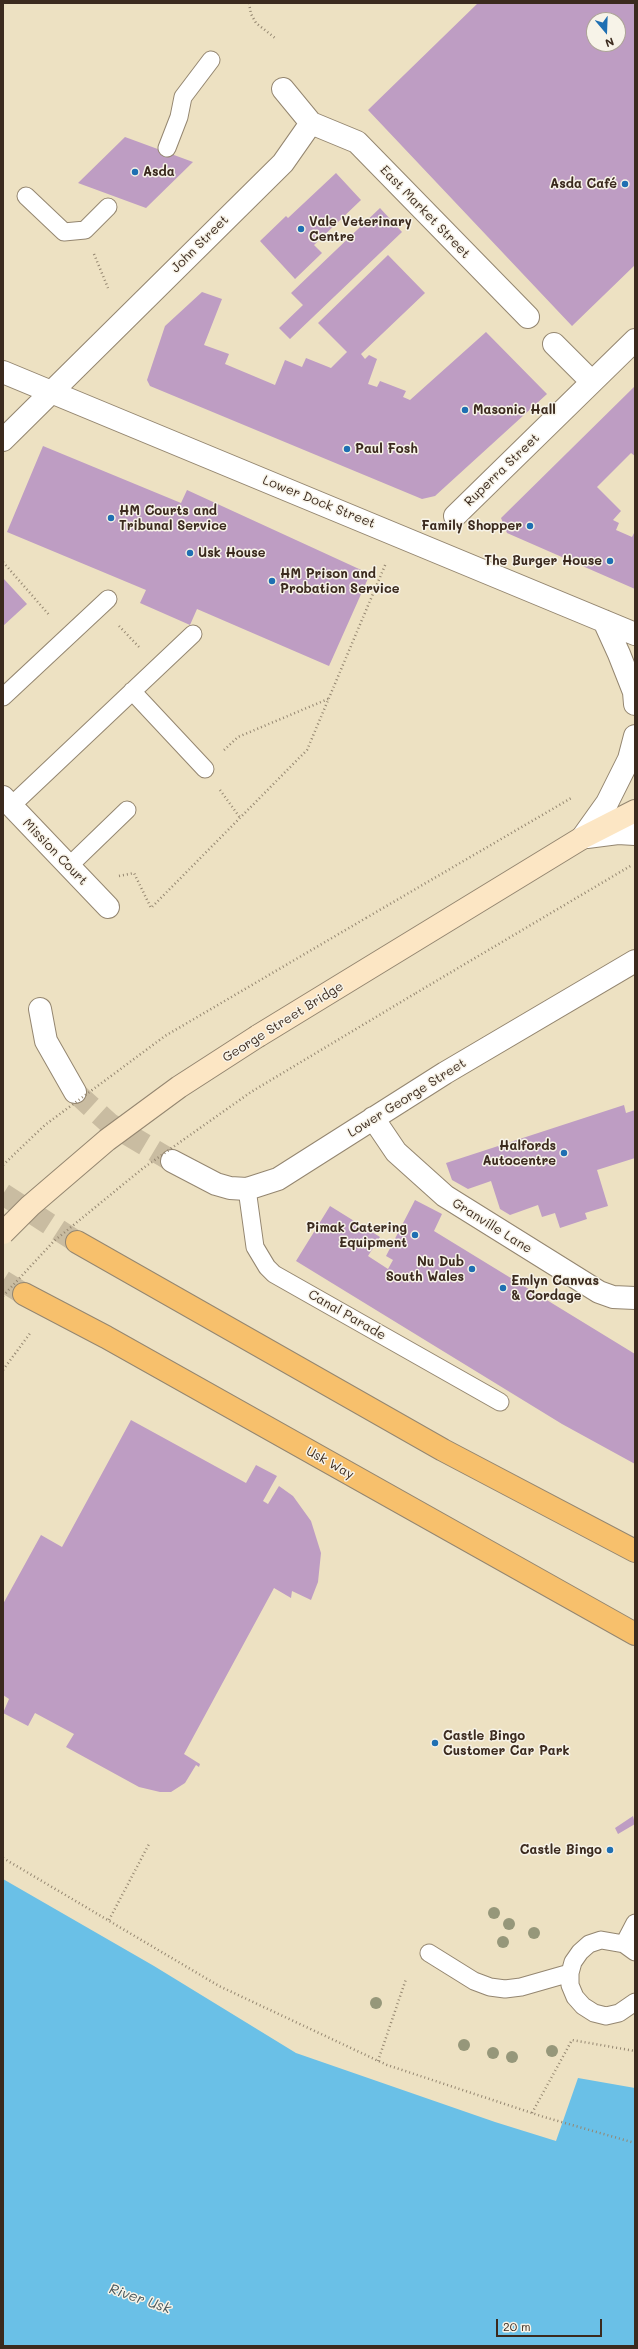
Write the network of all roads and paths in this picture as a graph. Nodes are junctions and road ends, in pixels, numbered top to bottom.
1 (249, 3) edge
2 (275, 38) dead end
3 (211, 60) dead end
4 (283, 89) dead end
5 (312, 123) junction
6 (167, 148) dead end
7 (26, 196) dead end
8 (108, 207) dead end
9 (84, 230) junction
10 (108, 288) dead end
11 (528, 317) dead end
12 (635, 340) edge
13 (554, 344) dead end
14 (3, 372) edge
15 (592, 382) junction
16 (53, 393) junction
17 (3, 440) edge
18 (455, 516) dead end
19 (398, 534) junction
20 (3, 562) edge
21 (104, 603) joint
22 (604, 621) junction
23 (193, 634) dead end
24 (635, 634) edge
25 (68, 636) junction
26 (158, 667) junction
27 (132, 691) junction
28 (3, 697) edge
29 (329, 699) junction
30 (635, 704) edge
31 (635, 736) edge
32 (205, 769) junction
33 (577, 794) dead end
34 (635, 800) edge
35 (7, 801) edge
36 (127, 810) dead end
37 (635, 811) edge
38 (240, 819) junction
39 (607, 824) junction
40 (635, 834) edge
41 (582, 838) junction
42 (635, 863) edge
43 (69, 866) junction
44 (84, 883) junction
45 (108, 906) dead end
46 (635, 961) edge
47 (40, 1009) dead end
48 (75, 1092) tunnel mouth
49 (373, 1118) junction
50 (172, 1161) tunnel mouth
51 (3, 1165) edge
52 (247, 1189) junction
53 (3, 1233) edge
54 (76, 1242) tunnel mouth
55 (24, 1294) tunnel mouth
56 (3, 1296) edge
57 (635, 1298) edge
58 (33, 1330) dead end
59 (3, 1370) edge
60 (500, 1402) dead end
61 (635, 1551) edge
62 (635, 1634) edge
63 (149, 1844) dead end
64 (3, 1858) edge
65 (108, 1920) junction
66 (635, 1923) edge
67 (630, 1948) edge
68 (429, 1953) dead end
69 (570, 1973) junction
70 (406, 1979) dead end
71 (635, 2002) edge
72 (635, 2051) edge
73 (378, 2061) junction
74 (532, 2113) junction
75 (635, 2143) edge

1 - 2 path
3 - 6 lane
4 - 5 street
5 - 11 street, East Market Street
5 - 16 street, John Street
7 - 9 lane
8 - 9 lane
9 - 10 path
12 - 15 street, Ruperra Street
13 - 15 street
14 - 16 street, Lower Dock Street
15 - 18 street, Ruperra Street
16 - 17 street
16 - 19 street, Lower Dock Street
19 - 22 street, Lower Dock Street
19 - 29 path
20 - 25 path
21 - 25 lane
21 - 26 path
22 - 24 street, Lower Dock Street
22 - 30 street
23 - 26 lane
25 - 28 lane
26 - 27 lane
27 - 32 lane
27 - 35 lane
29 - 32 path
29 - 38 path
31 - 41 street
32 - 38 path
33 - 51 path, bridge
34 - 39 main road
35 - 43 street, Mission Court
36 - 43 lane
37 - 39 main road
38 - 44 path
39 - 41 main road, George Street Bridge
40 - 41 street
41 - 53 main road, George Street Bridge, bridge
42 - 56 path, bridge
43 - 44 street, Mission Court
44 - 45 street, Mission Court
46 - 49 street, Lower George Street
47 - 48 street
49 - 52 street, Lower George Street
49 - 57 street, Granville Lane
50 - 52 street, Lower George Street
52 - 60 lane, Canal Parade
54 - 61 main road
55 - 62 main road, Usk Way
58 - 59 path
63 - 65 path
64 - 65 path
65 - 73 path
66 - 67 lane
67 - 69 lane
68 - 69 lane
69 - 71 lane
70 - 73 path
72 - 74 path
73 - 74 path
74 - 75 path

